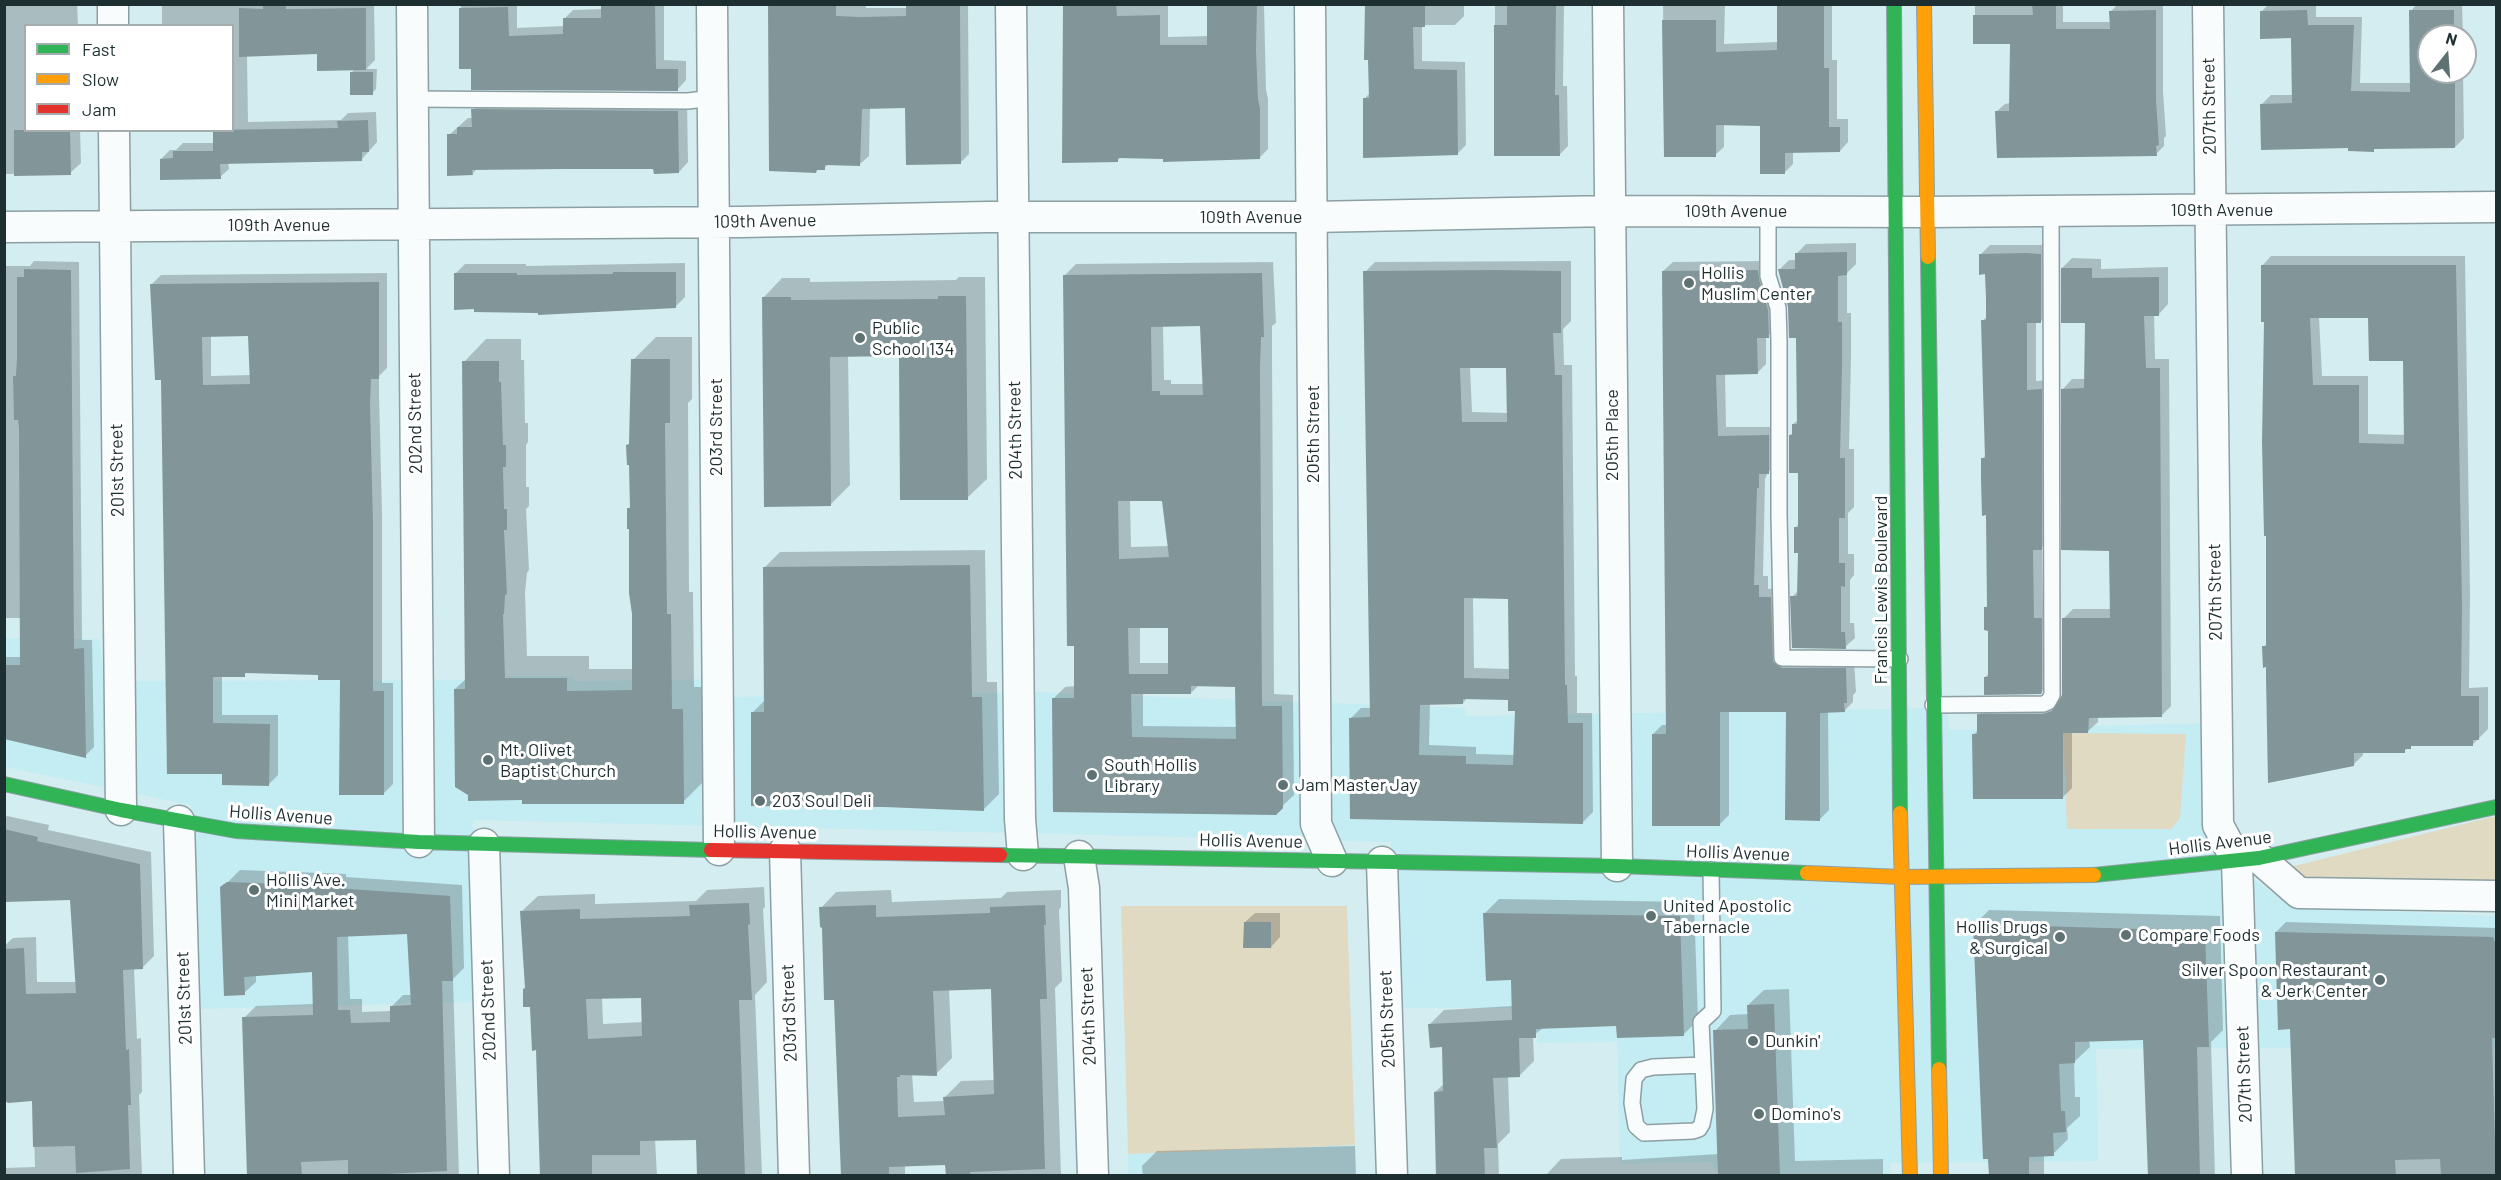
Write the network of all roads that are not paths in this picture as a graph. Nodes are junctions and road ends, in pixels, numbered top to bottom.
1 (113, 4) edge
2 (412, 4) edge
3 (712, 4) edge
4 (1011, 4) edge
5 (1310, 4) edge
6 (1608, 4) edge
7 (1894, 4) edge
8 (1924, 4) edge
9 (2208, 4) edge
10 (113, 24) edge
11 (713, 98) junction
12 (412, 99) junction
13 (114, 132) edge
14 (2496, 207) edge
15 (2210, 210) junction
16 (1610, 211) junction
17 (1768, 211) junction
18 (2051, 211) junction
19 (1911, 212) junction
20 (1013, 217) junction
21 (1312, 217) junction
22 (714, 222) junction
23 (115, 225) junction
24 (413, 225) junction
25 (4, 226) edge
26 (1900, 659) junction
27 (1933, 705) junction
28 (4, 784) edge
29 (2496, 807) edge
30 (121, 810) junction
31 (179, 821) junction
32 (419, 842) junction
33 (484, 844) junction
34 (719, 850) junction
35 (785, 850) junction
36 (1023, 855) junction
37 (1078, 856) junction
38 (2248, 859) junction
39 (1332, 861) junction
40 (1382, 862) junction
41 (1617, 866) junction
42 (1711, 870) junction
43 (1936, 876) junction
44 (1901, 877) junction
45 (2496, 896) edge
46 (1703, 1065) junction
47 (189, 1176) edge
48 (494, 1176) edge
49 (794, 1176) edge
50 (1093, 1176) edge
51 (1392, 1176) edge
52 (1910, 1176) edge
53 (1941, 1176) edge
54 (2247, 1176) edge

1 - 10 street
2 - 12 street, 202nd Street
3 - 11 street, 203rd Street
4 - 20 street, 204th Street
5 - 21 street, 205th Street
6 - 16 street, 205th Place
7 - 19 street, Francis Lewis Boulevard
8 - 19 street, Francis Lewis Boulevard
9 - 15 street, 207th Street
11 - 12 lane
11 - 22 street, 203rd Street
12 - 24 street, 202nd Street
13 - 23 street, 201st Street
14 - 15 street, 109th Avenue
15 - 18 street, 109th Avenue
15 - 38 street, 207th Street
16 - 17 street, 109th Avenue
16 - 21 street, 109th Avenue
16 - 41 street, 205th Place
17 - 19 street, 109th Avenue
17 - 26 lane
18 - 19 street, 109th Avenue
18 - 27 lane
19 - 26 street, Francis Lewis Boulevard
19 - 27 street, Francis Lewis Boulevard
20 - 21 street, 109th Avenue
20 - 22 street, 109th Avenue
20 - 36 street, 204th Street
21 - 39 street, 205th Street
22 - 24 street, 109th Avenue
22 - 34 street, 203rd Street
23 - 24 street, 109th Avenue
23 - 25 street, 109th Avenue
23 - 30 street, 201st Street
24 - 32 street, 202nd Street
26 - 44 street, Francis Lewis Boulevard
27 - 43 street, Francis Lewis Boulevard
28 - 30 street, Hollis Avenue
29 - 38 street, Hollis Avenue
30 - 31 street, Hollis Avenue
31 - 32 street, Hollis Avenue
31 - 47 street, 201st Street
32 - 33 street, Hollis Avenue
33 - 34 street, Hollis Avenue
33 - 48 street, 202nd Street
34 - 35 street, Hollis Avenue
35 - 36 street, Hollis Avenue
35 - 49 street, 203rd Street
36 - 37 street, Hollis Avenue
37 - 39 street, Hollis Avenue
37 - 50 street, 204th Street
38 - 43 street, Hollis Avenue
38 - 45 street
38 - 54 street, 207th Street
39 - 40 street, Hollis Avenue
40 - 41 street, Hollis Avenue
40 - 51 street, 205th Street
41 - 42 street, Hollis Avenue
42 - 44 street, Hollis Avenue
42 - 46 lane
43 - 44 street, Hollis Avenue
43 - 53 street, Francis Lewis Boulevard
44 - 52 street, Francis Lewis Boulevard
46 - 46 lane

